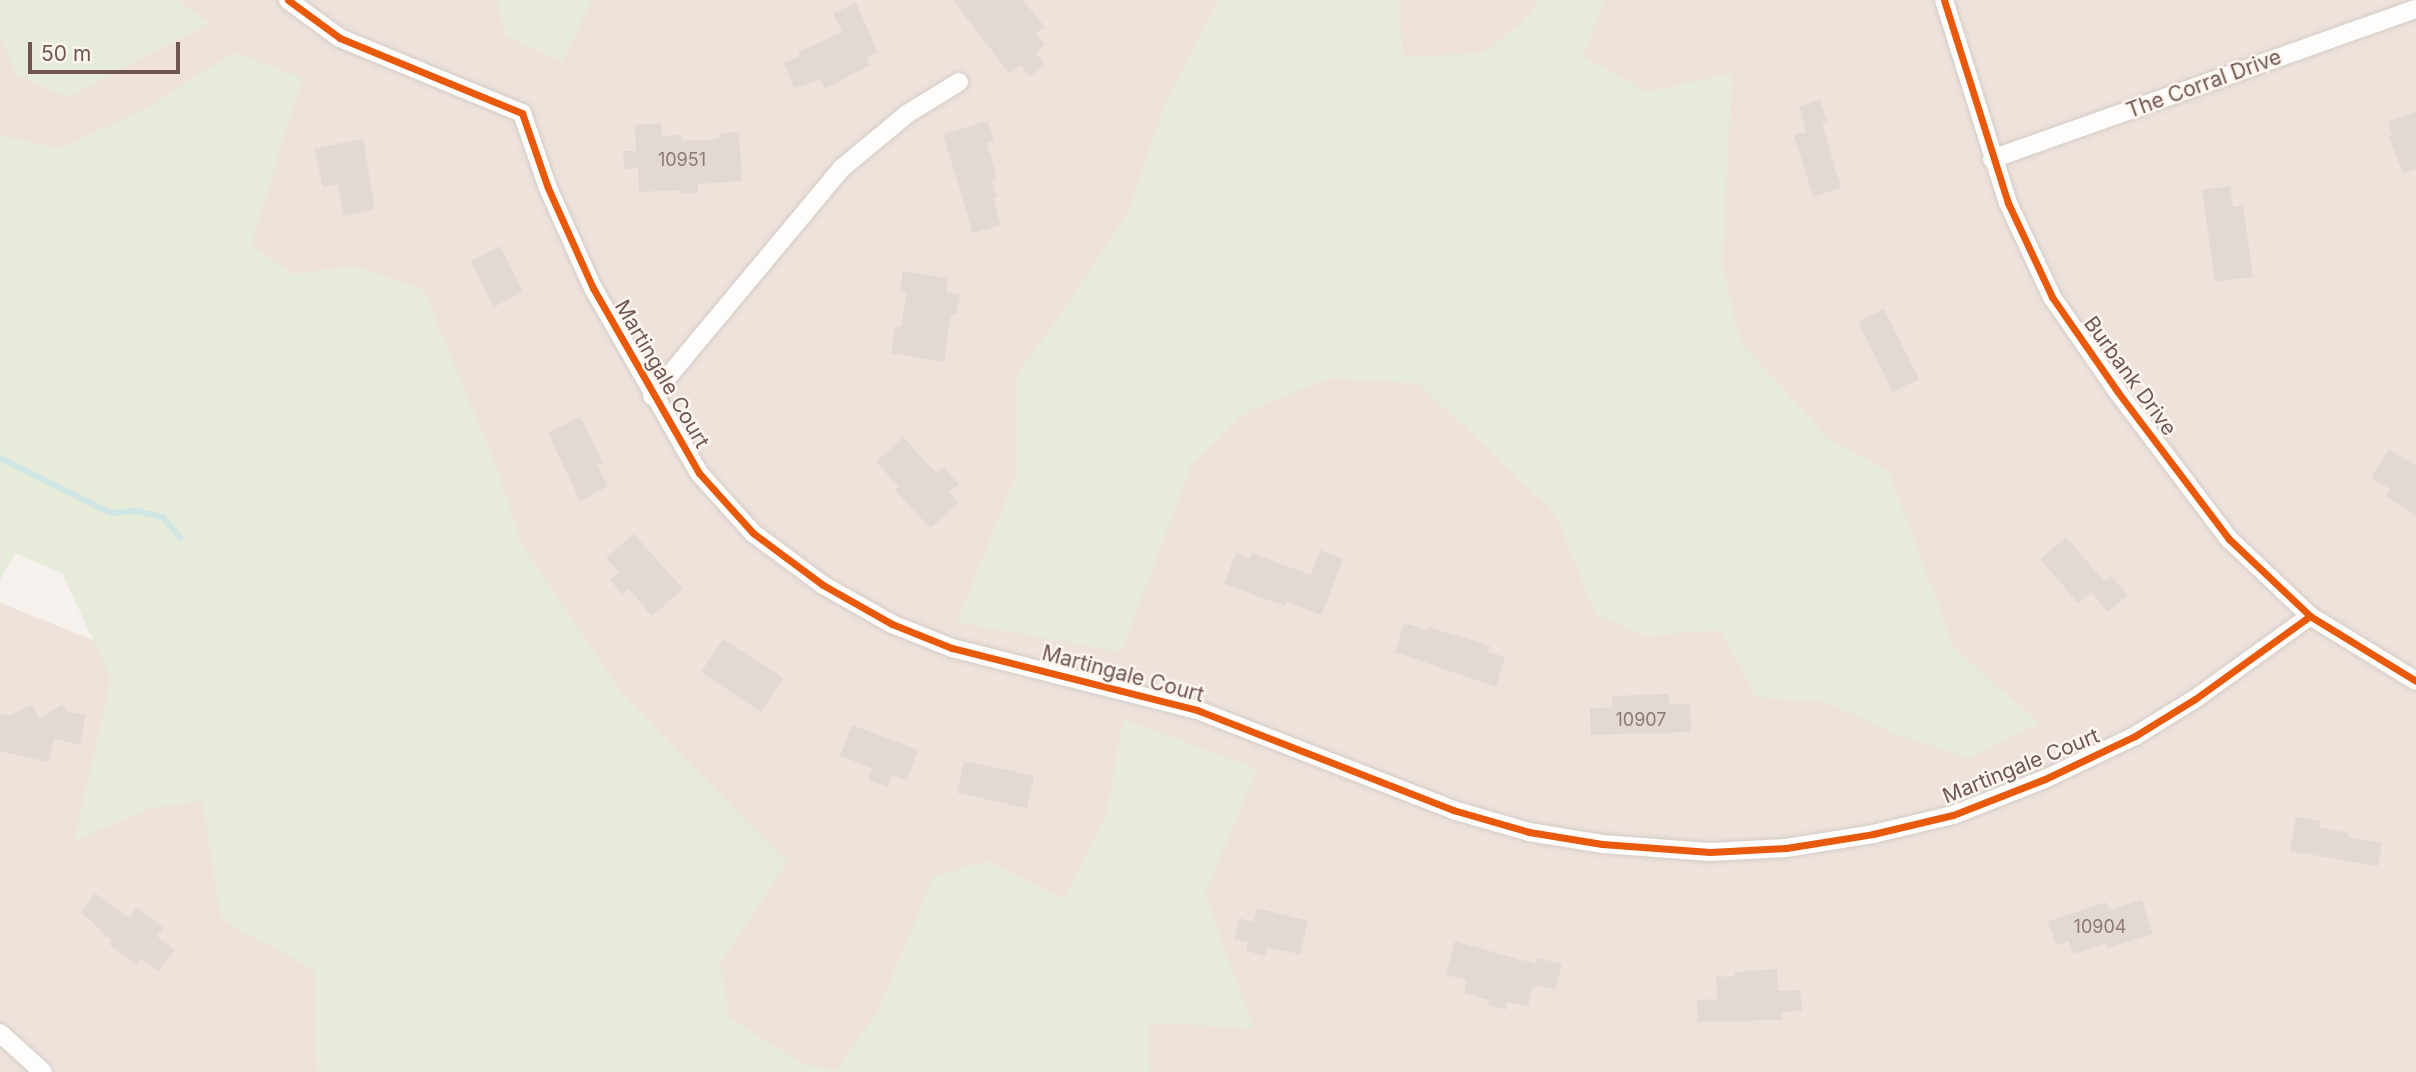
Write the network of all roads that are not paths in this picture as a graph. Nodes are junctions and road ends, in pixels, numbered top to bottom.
1 (288, 0) edge
2 (1944, 0) edge
3 (2416, 9) edge
4 (959, 82) dead end
5 (1992, 159) junction
6 (652, 396) junction
7 (2310, 616) junction
8 (2416, 681) edge
9 (0, 1033) edge
10 (43, 1072) edge

1 - 6 street, Martingale Court
2 - 5 street, Burbank Drive
3 - 5 street, The Corral Drive
4 - 6 street
5 - 7 street, Burbank Drive
6 - 7 street, Martingale Court
7 - 8 street, Burbank Drive
9 - 10 street

